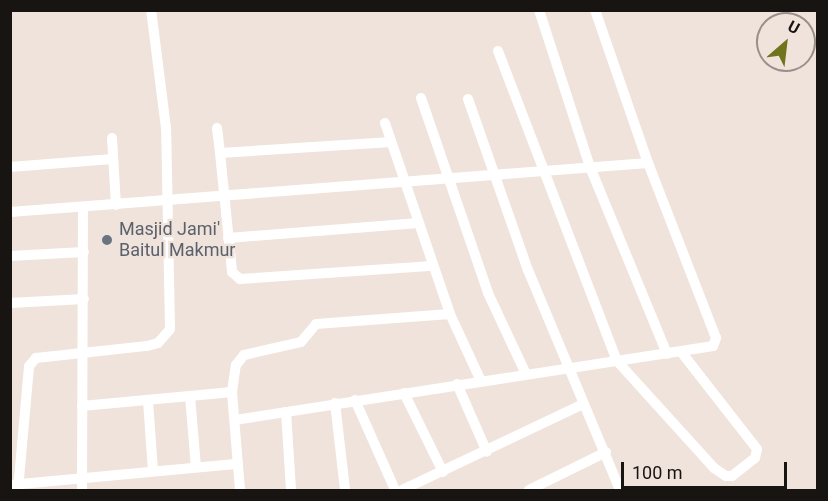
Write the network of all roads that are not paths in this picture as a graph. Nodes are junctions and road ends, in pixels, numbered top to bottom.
1 (151, 10) edge
2 (539, 10) edge
3 (595, 10) edge
4 (498, 51) dead end
5 (421, 98) dead end
6 (468, 99) dead end
7 (385, 123) dead end
8 (217, 128) dead end
9 (112, 138) dead end
10 (391, 142) junction
11 (220, 153) junction
12 (113, 159) junction
13 (648, 163) junction
14 (590, 167) junction
15 (10, 168) edge
16 (544, 172) junction
17 (496, 175) junction
18 (451, 178) junction
19 (405, 181) junction
20 (224, 195) junction
21 (168, 201) junction
22 (116, 205) junction
23 (83, 207) junction
24 (10, 212) edge
25 (418, 223) junction
26 (228, 238) junction
27 (84, 252) junction
28 (10, 256) edge
29 (433, 266) junction
30 (84, 298) junction
31 (10, 303) edge
32 (450, 314) junction
33 (682, 353) junction
34 (83, 354) junction
35 (666, 354) junction
36 (617, 361) junction
37 (569, 366) junction
38 (525, 374) junction
39 (480, 379) junction
40 (456, 384) junction
41 (232, 392) junction
42 (405, 393) junction
43 (190, 396) junction
44 (355, 400) junction
45 (148, 401) junction
46 (335, 403) junction
47 (583, 404) junction
48 (82, 406) junction
49 (286, 411) junction
50 (235, 420) junction
51 (488, 452) junction
52 (606, 452) junction
53 (238, 464) junction
54 (196, 467) junction
55 (153, 471) junction
56 (443, 472) junction
57 (82, 477) junction
58 (16, 486) edge
59 (82, 490) edge
60 (240, 490) edge
61 (291, 490) edge
62 (345, 490) edge
63 (394, 490) edge
64 (402, 490) edge
65 (529, 490) edge
66 (620, 490) edge

1 - 21 street
2 - 14 street
3 - 13 street
4 - 16 street
5 - 18 street
6 - 17 street
7 - 10 street
8 - 11 street
9 - 12 street
10 - 11 street
10 - 19 street
11 - 20 street
12 - 15 street
12 - 22 street
13 - 14 street
13 - 33 street
14 - 16 street
14 - 35 street
16 - 17 street
16 - 36 street
17 - 18 street
17 - 37 street
18 - 19 street
18 - 38 street
19 - 20 street
19 - 25 street
20 - 21 street
20 - 26 street
21 - 22 street
21 - 34 street
22 - 23 street
23 - 24 street
23 - 27 street
25 - 26 street
25 - 29 street
26 - 29 street
27 - 28 street
27 - 30 street
29 - 32 street
30 - 31 street
30 - 34 street
32 - 39 street
32 - 41 street
33 - 35 street
33 - 36 street
34 - 48 street
34 - 58 street
35 - 36 street
36 - 37 street
37 - 38 street
37 - 47 street
38 - 39 street
39 - 40 street
40 - 42 street
40 - 51 street
41 - 43 street
41 - 50 street
42 - 44 street
42 - 56 street
43 - 45 street
43 - 54 street
44 - 46 street
44 - 63 street
45 - 48 street
45 - 55 street
46 - 49 street
46 - 62 street
47 - 51 street
47 - 52 street
48 - 57 street
49 - 50 street
49 - 61 street
50 - 53 street
51 - 56 street
52 - 65 street
52 - 66 street
53 - 54 street
53 - 60 street
54 - 55 street
55 - 57 street
56 - 64 street
57 - 58 street
57 - 59 street

